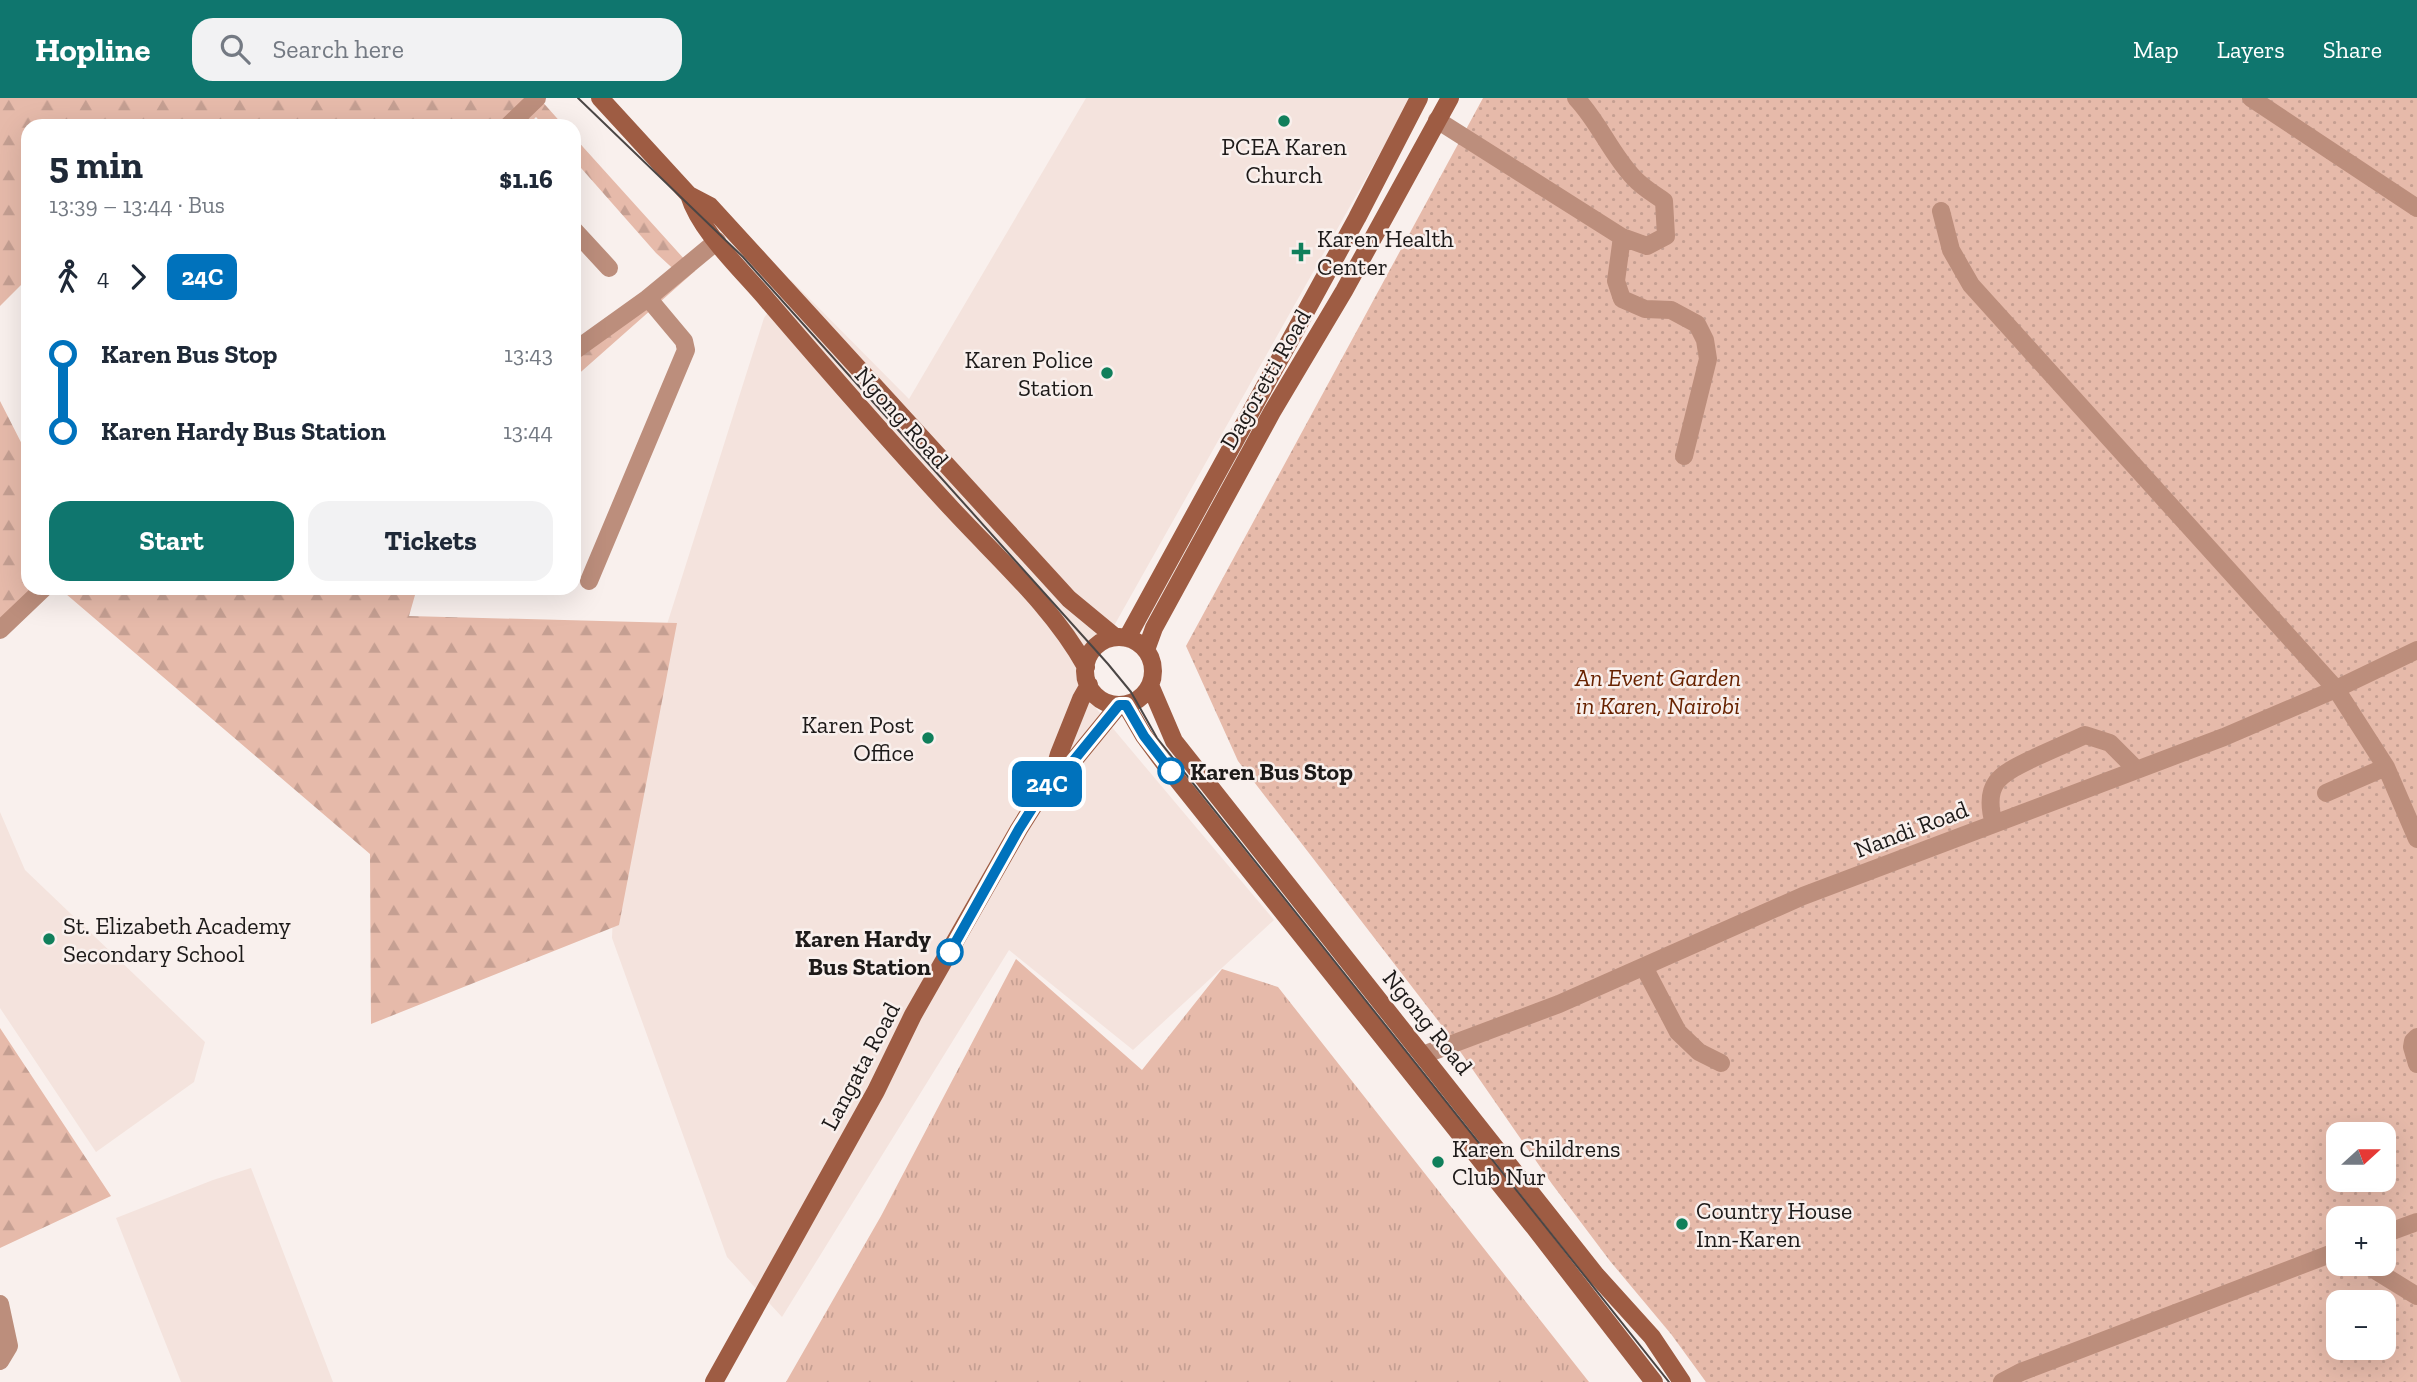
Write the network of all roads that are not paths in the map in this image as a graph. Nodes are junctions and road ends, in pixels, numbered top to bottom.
1 (537, 98) edge
2 (600, 98) edge
3 (1419, 98) edge
4 (1450, 98) edge
5 (1576, 98) edge
6 (2251, 98) edge
7 (515, 119) edge
8 (1437, 120) junction
9 (689, 195) junction
10 (2417, 208) edge
11 (1941, 211) dead end
12 (581, 237) edge
13 (1622, 237) junction
14 (717, 241) junction
15 (608, 268) dead end
16 (648, 298) junction
17 (581, 346) edge
18 (838, 348) junction
19 (822, 364) junction
20 (1684, 456) dead end
21 (589, 581) dead end
22 (37, 595) edge
23 (0, 630) edge
24 (1121, 638) junction
25 (1146, 650) junction
26 (2417, 650) edge
27 (1087, 676) junction
28 (1150, 685) junction
29 (2336, 688) junction
30 (1123, 705) junction
31 (2386, 767) junction
32 (2137, 769) junction
33 (1053, 775) junction
34 (2326, 793) dead end
35 (1994, 824) junction
36 (2415, 829) edge
37 (1644, 967) junction
38 (2417, 1037) edge
39 (1423, 1055) junction
40 (1721, 1062) dead end
41 (2417, 1064) edge
42 (2417, 1222) edge
43 (2396, 1230) edge
44 (2326, 1256) edge
45 (2384, 1276) edge
46 (2417, 1296) edge
47 (0, 1304) edge
48 (0, 1361) edge
49 (714, 1382) edge
50 (1654, 1382) edge
51 (1682, 1382) edge
52 (2002, 1382) edge

1 - 7 street
2 - 9 main road, Ngong Road
3 - 24 main road, Dagoretti Road
4 - 8 main road, Dagoretti Road
5 - 13 street
6 - 10 street
8 - 13 street
8 - 25 main road, Dagoretti Road
9 - 14 main road, Ngong Road
9 - 18 main road, Ngong Road
11 - 29 street
12 - 15 street
13 - 20 street
14 - 16 street
14 - 19 main road, Ngong Road
16 - 17 street
16 - 21 street
18 - 19 main road
18 - 24 main road, Ngong Road
19 - 27 main road, Ngong Road
22 - 23 street
24 - 25 main road
24 - 27 main road
25 - 28 main road
26 - 29 street, Nandi Road
27 - 30 main road
27 - 33 main road
28 - 30 main road
28 - 39 main road, Ngong Road
29 - 31 street
29 - 32 street, Nandi Road
30 - 33 main road
30 - 50 main road, Ngong Road
31 - 34 street
31 - 36 street
32 - 35 street, Nandi Road
32 - 35 street
33 - 49 main road, Langata Road
35 - 37 street, Nandi Road
37 - 39 street, Nandi Road
37 - 40 street
38 - 41 street
39 - 51 main road, Ngong Road
42 - 43 street
44 - 52 street
45 - 46 street
47 - 48 street

